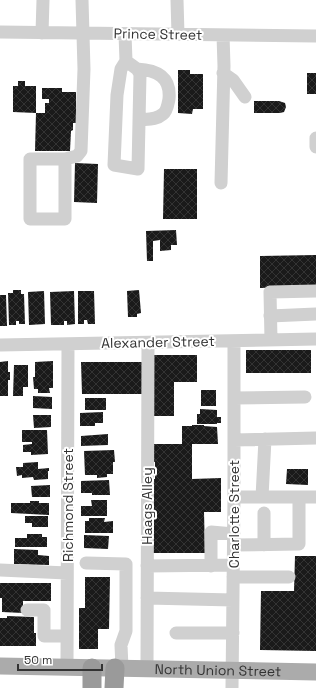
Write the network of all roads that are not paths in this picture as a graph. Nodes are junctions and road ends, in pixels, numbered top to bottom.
1 (82, 0) edge
2 (177, 0) edge
3 (42, 2) edge
4 (0, 32) edge
5 (42, 33) junction
6 (83, 33) junction
7 (125, 34) junction
8 (178, 34) junction
9 (223, 35) junction
10 (316, 36) edge
11 (126, 61) junction
12 (137, 69) junction
13 (223, 73) junction
14 (245, 97) dead end
15 (139, 120) junction
16 (316, 138) edge
17 (316, 147) edge
18 (65, 159) junction
19 (221, 183) dead end
20 (316, 291) edge
21 (316, 314) edge
22 (270, 316) junction
23 (316, 339) edge
24 (271, 340) junction
25 (234, 341) junction
26 (148, 343) junction
27 (68, 344) junction
28 (0, 345) edge
29 (305, 397) dead end
30 (234, 398) junction
31 (316, 438) edge
32 (265, 439) junction
33 (234, 440) junction
34 (234, 497) junction
35 (262, 497) junction
36 (299, 497) junction
37 (316, 497) edge
38 (264, 514) dead end
39 (234, 539) junction
40 (264, 545) junction
41 (86, 563) dead end
42 (126, 564) junction
43 (147, 565) junction
44 (211, 566) junction
45 (0, 570) edge
46 (233, 571) junction
47 (67, 573) junction
48 (289, 577) dead end
49 (147, 598) junction
50 (233, 600) junction
51 (27, 610) dead end
52 (176, 633) dead end
53 (233, 633) junction
54 (67, 636) junction
55 (0, 666) edge
56 (67, 667) junction
57 (92, 668) junction
58 (118, 668) junction
59 (147, 669) junction
60 (232, 670) junction
61 (316, 672) edge
62 (92, 688) edge
63 (114, 688) edge
64 (232, 688) edge

1 - 6 street
2 - 8 street
3 - 5 street
4 - 5 street, Prince Street
5 - 6 street, Prince Street
6 - 7 street, Prince Street
6 - 18 street
7 - 8 street, Prince Street
7 - 11 street
8 - 9 street, Prince Street
9 - 10 street, Prince Street
9 - 13 street
11 - 12 street
11 - 15 street
12 - 15 street
12 - 15 street
13 - 14 street
13 - 19 street
16 - 17 street
18 - 18 street
20 - 22 street
21 - 22 street
22 - 24 street
23 - 24 street, Alexander Street
24 - 25 street, Alexander Street
25 - 26 street, Alexander Street
25 - 30 street, Charlotte Street
26 - 27 street, Alexander Street
26 - 43 street, Haags Alley
27 - 28 street, Alexander Street
27 - 47 street, Richmond Street
29 - 30 street
30 - 33 street, Charlotte Street
31 - 32 street
32 - 33 street
32 - 35 street
33 - 34 street, Charlotte Street
34 - 35 street
34 - 39 street, Charlotte Street
35 - 36 street
36 - 37 street
36 - 40 street
38 - 40 street
39 - 40 street
39 - 44 street
39 - 46 street, Charlotte Street
41 - 42 street
42 - 43 street
42 - 58 street
43 - 44 street
43 - 49 street, Haags Alley
44 - 46 street
45 - 47 street
46 - 48 street
46 - 50 street, Charlotte Street
47 - 54 street, Richmond Street
49 - 50 street
49 - 59 street, Haags Alley
50 - 53 street, Charlotte Street
51 - 54 street
52 - 53 street
53 - 60 street, Charlotte Street
54 - 56 street, Richmond Street
55 - 56 main road, North Union Street
56 - 57 main road, North Union Street
57 - 58 main road, North Union Street
57 - 62 highway
58 - 59 main road, North Union Street
58 - 63 highway
59 - 60 main road, North Union Street
60 - 61 main road, North Union Street
60 - 64 street, Charlotte Street

